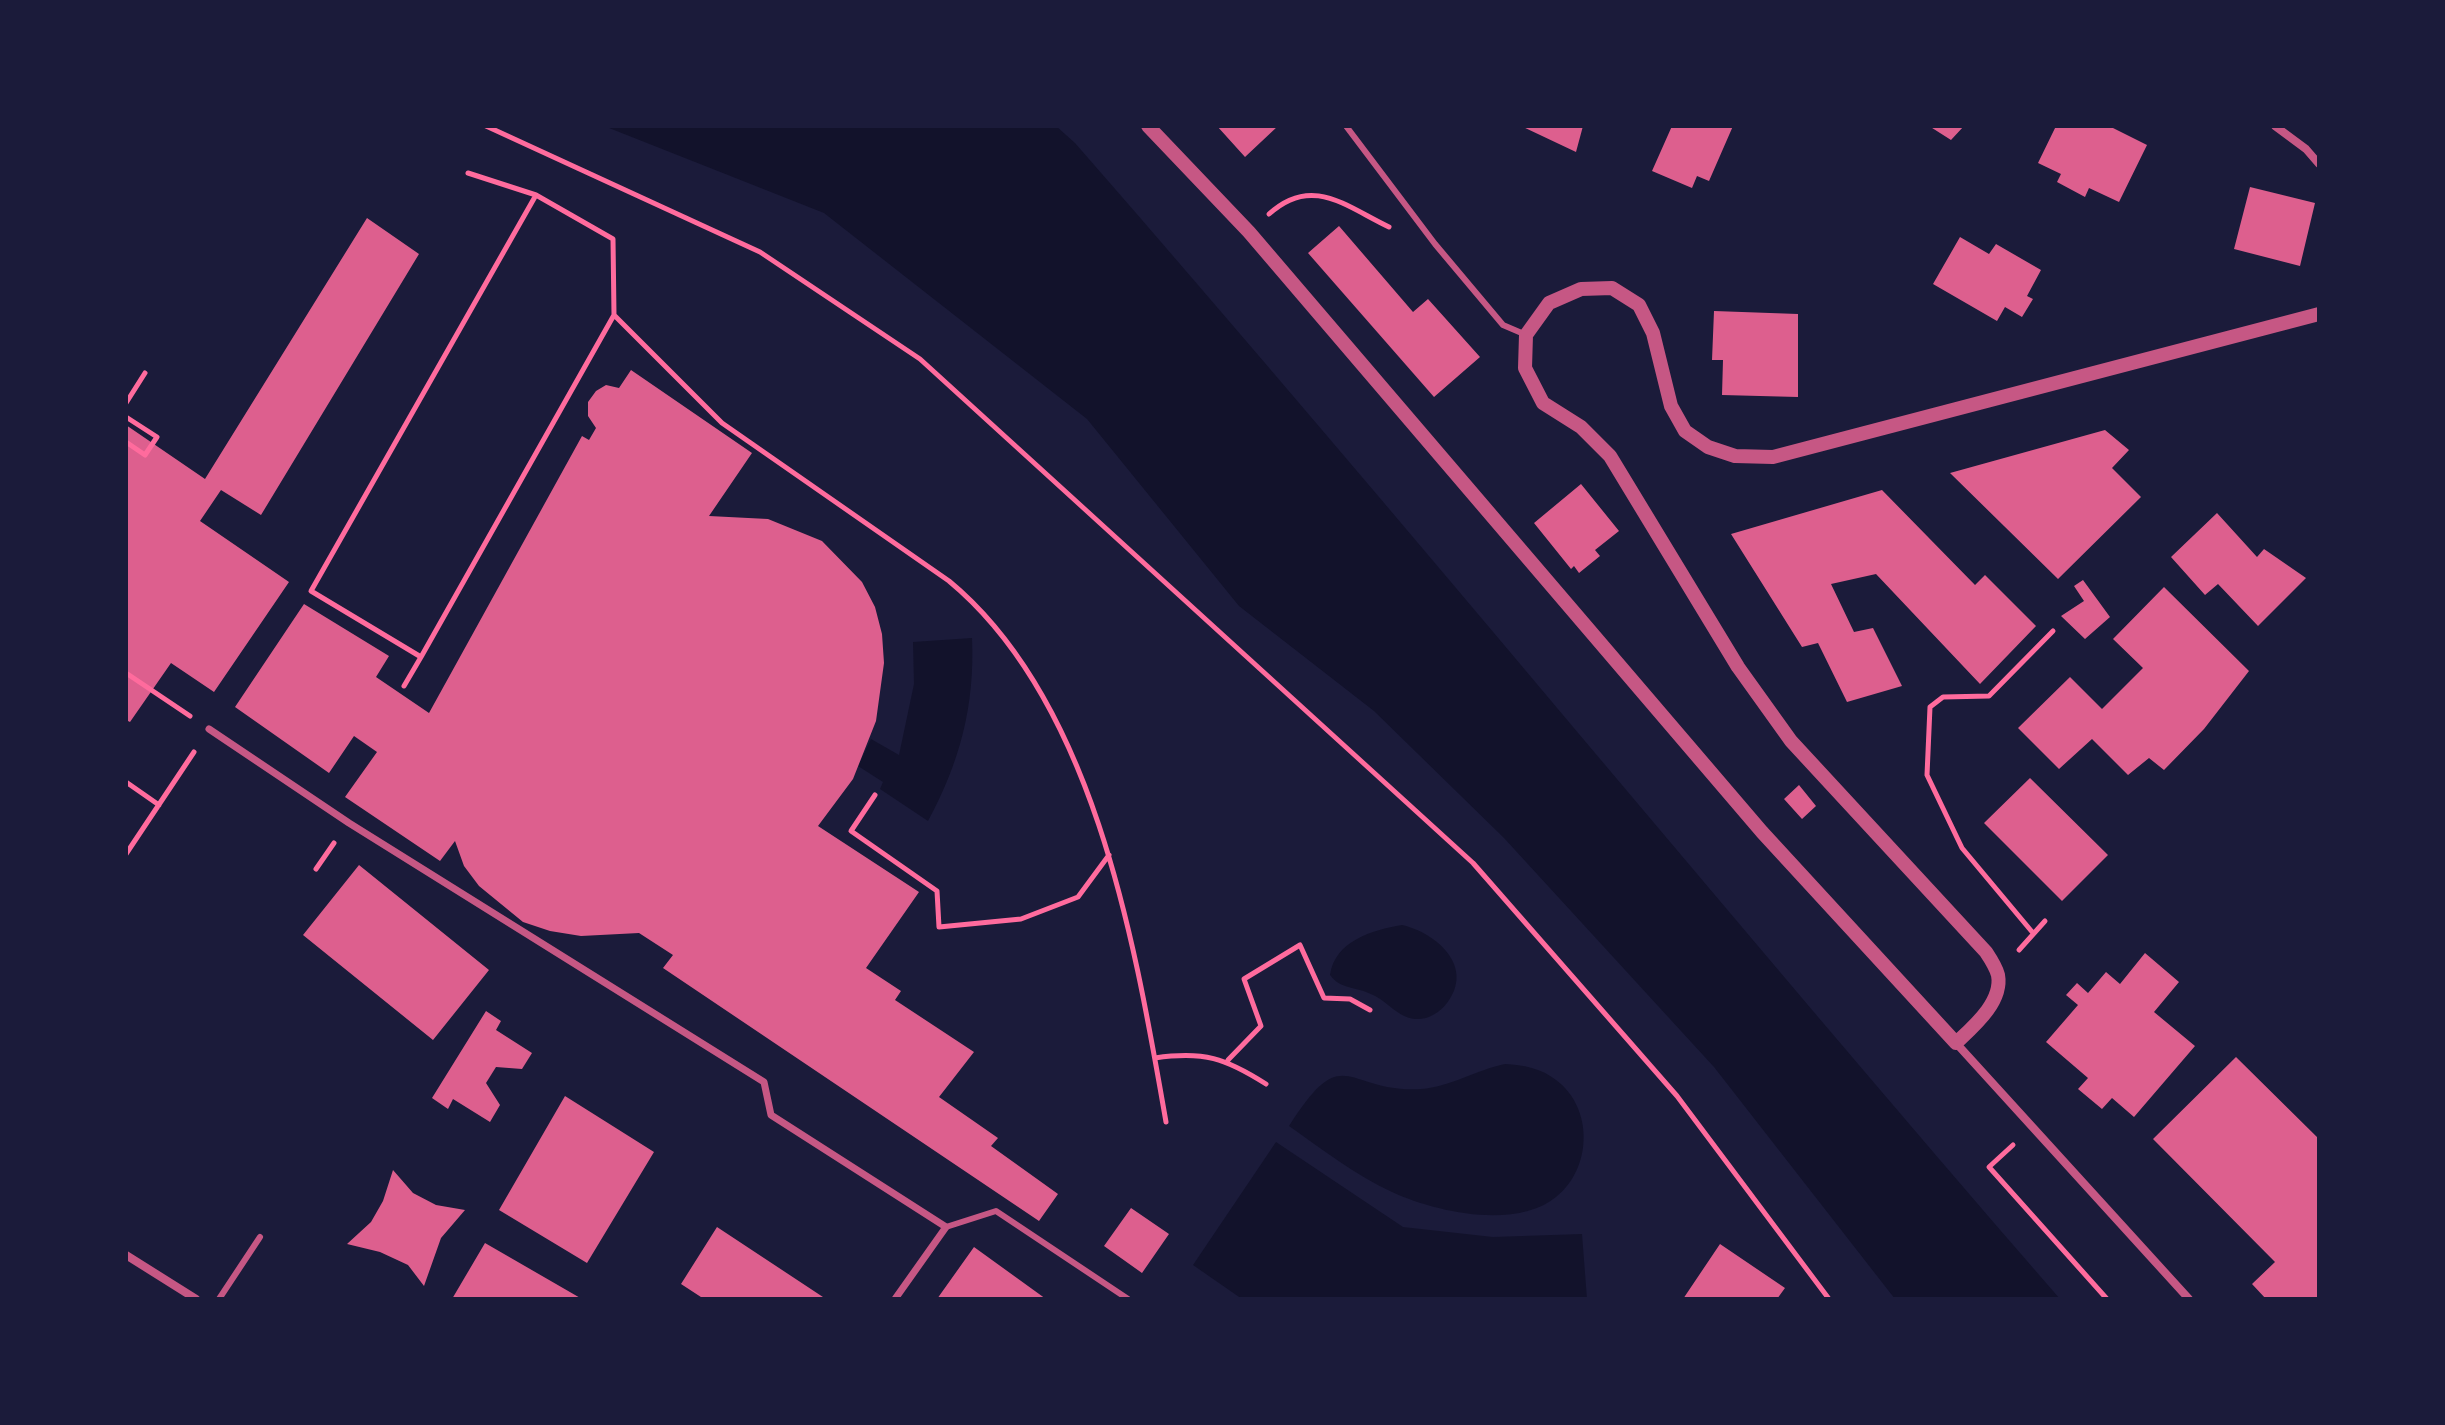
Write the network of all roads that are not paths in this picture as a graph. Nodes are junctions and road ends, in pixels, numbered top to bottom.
1 (1148, 126) edge
2 (1346, 126) edge
3 (2275, 126) edge
4 (2319, 164) edge
5 (2319, 314) edge
6 (1526, 335) junction
7 (209, 729) road end
8 (1956, 1043) junction
9 (946, 1227) junction
10 (260, 1237) dead end
11 (126, 1255) edge
12 (196, 1299) edge
13 (219, 1299) edge
14 (895, 1299) edge
15 (1128, 1299) edge
16 (2189, 1299) edge

1 - 8 street
2 - 6 lane
3 - 4 street
5 - 6 street
6 - 8 street
7 - 9 street
8 - 16 street
9 - 14 street
9 - 15 lane
10 - 13 lane
11 - 12 street

